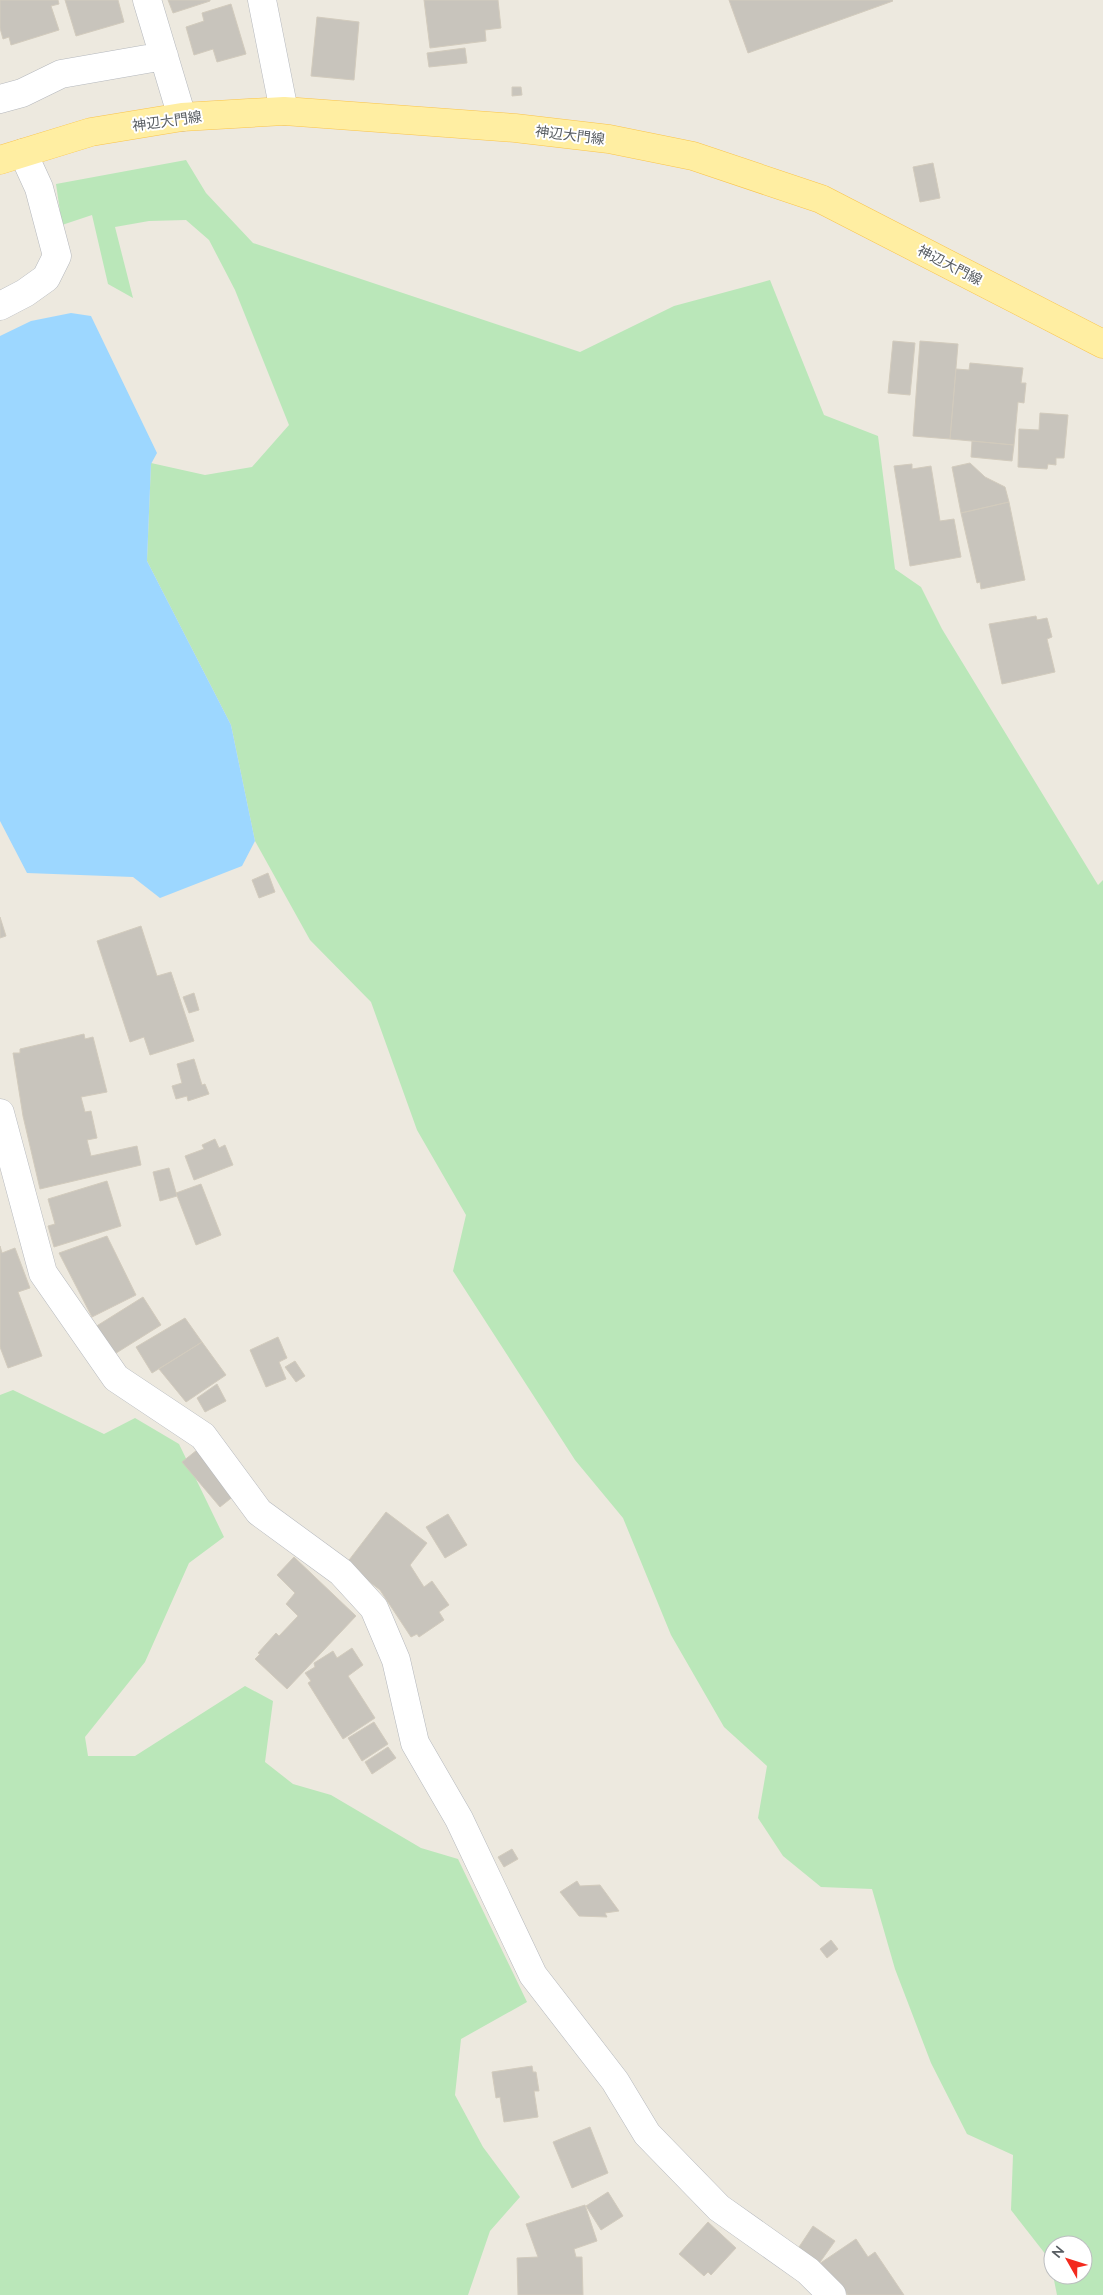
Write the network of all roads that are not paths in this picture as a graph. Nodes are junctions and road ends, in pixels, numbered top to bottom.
1 (147, 0) edge
2 (262, 0) edge
3 (164, 56) junction
4 (0, 99) edge
5 (284, 111) junction
6 (182, 117) junction
7 (11, 156) edge
8 (0, 306) edge
9 (1103, 344) edge
10 (0, 1112) edge
11 (832, 2295) edge

1 - 3 street
2 - 5 street
3 - 4 street
3 - 6 street
5 - 6 main road, 神辺大門線
5 - 9 main road, 神辺大門線
6 - 7 main road, 神辺大門線
7 - 8 street
10 - 11 street

